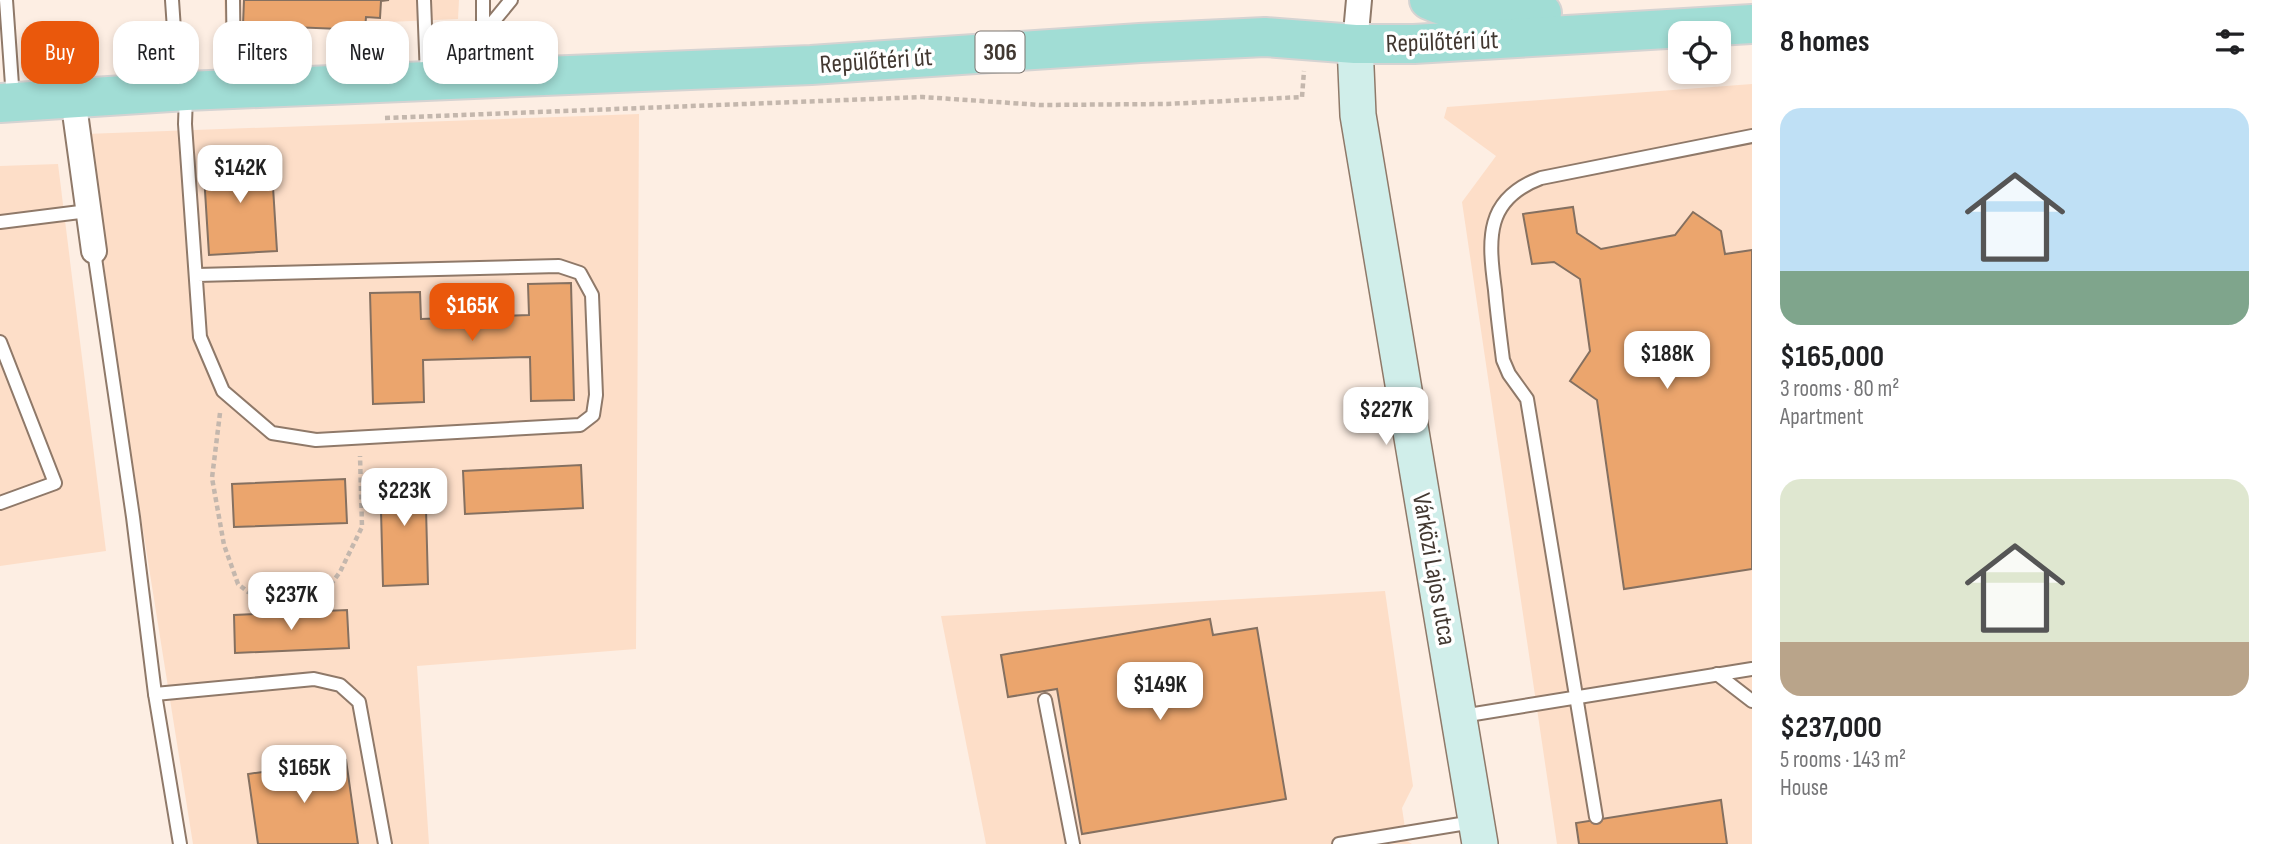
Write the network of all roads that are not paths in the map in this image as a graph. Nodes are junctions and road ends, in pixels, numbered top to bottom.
1 (6, 0) edge
2 (172, 0) edge
3 (233, 0) edge
4 (424, 0) edge
5 (483, 0) edge
6 (510, 0) edge
7 (1359, 0) edge
8 (1429, 0) edge
9 (425, 21) edge
10 (483, 21) edge
11 (493, 21) edge
12 (1752, 24) edge
13 (1643, 31) junction
14 (1355, 44) junction
15 (558, 75) edge
16 (423, 80) edge
17 (232, 90) junction
18 (182, 91) junction
19 (73, 98) junction
20 (6, 103) edge
21 (1752, 136) edge
22 (88, 211) junction
23 (0, 222) edge
24 (93, 251) joint
25 (197, 275) junction
26 (0, 342) edge
27 (0, 503) edge
28 (1752, 657) edge
29 (1748, 669) edge
30 (1717, 674) junction
31 (155, 694) junction
32 (1576, 697) junction
33 (1045, 700) dead end
34 (1752, 701) edge
35 (1460, 717) junction
36 (1596, 817) dead end
37 (1479, 833) edge
38 (180, 844) edge
39 (384, 844) edge
40 (1073, 844) edge
41 (1339, 844) edge

1 - 20 lane
2 - 18 lane
3 - 17 lane
4 - 9 lane
5 - 10 lane
6 - 11 lane
7 - 14 street
8 - 13 main road
12 - 13 main road, Repülőtéri út / 306
13 - 14 main road, Repülőtéri út / 306
14 - 15 main road, Repülőtéri út / 306
14 - 35 main road, Várközi Lajos utca
16 - 17 main road, Repülőtéri út / 306
17 - 18 main road, Repülőtéri út / 306
18 - 19 main road, Repülőtéri út / 306
18 - 25 lane
19 - 20 main road, Repülőtéri út / 306
19 - 22 street
21 - 32 lane
22 - 23 lane
22 - 24 street
24 - 31 lane
25 - 25 lane
26 - 27 lane
28 - 29 lane
29 - 30 lane
30 - 32 lane
30 - 34 lane
31 - 38 lane
31 - 39 lane
32 - 35 lane
32 - 36 lane
33 - 40 lane
35 - 37 main road, Várközi Lajos utca
37 - 41 lane

